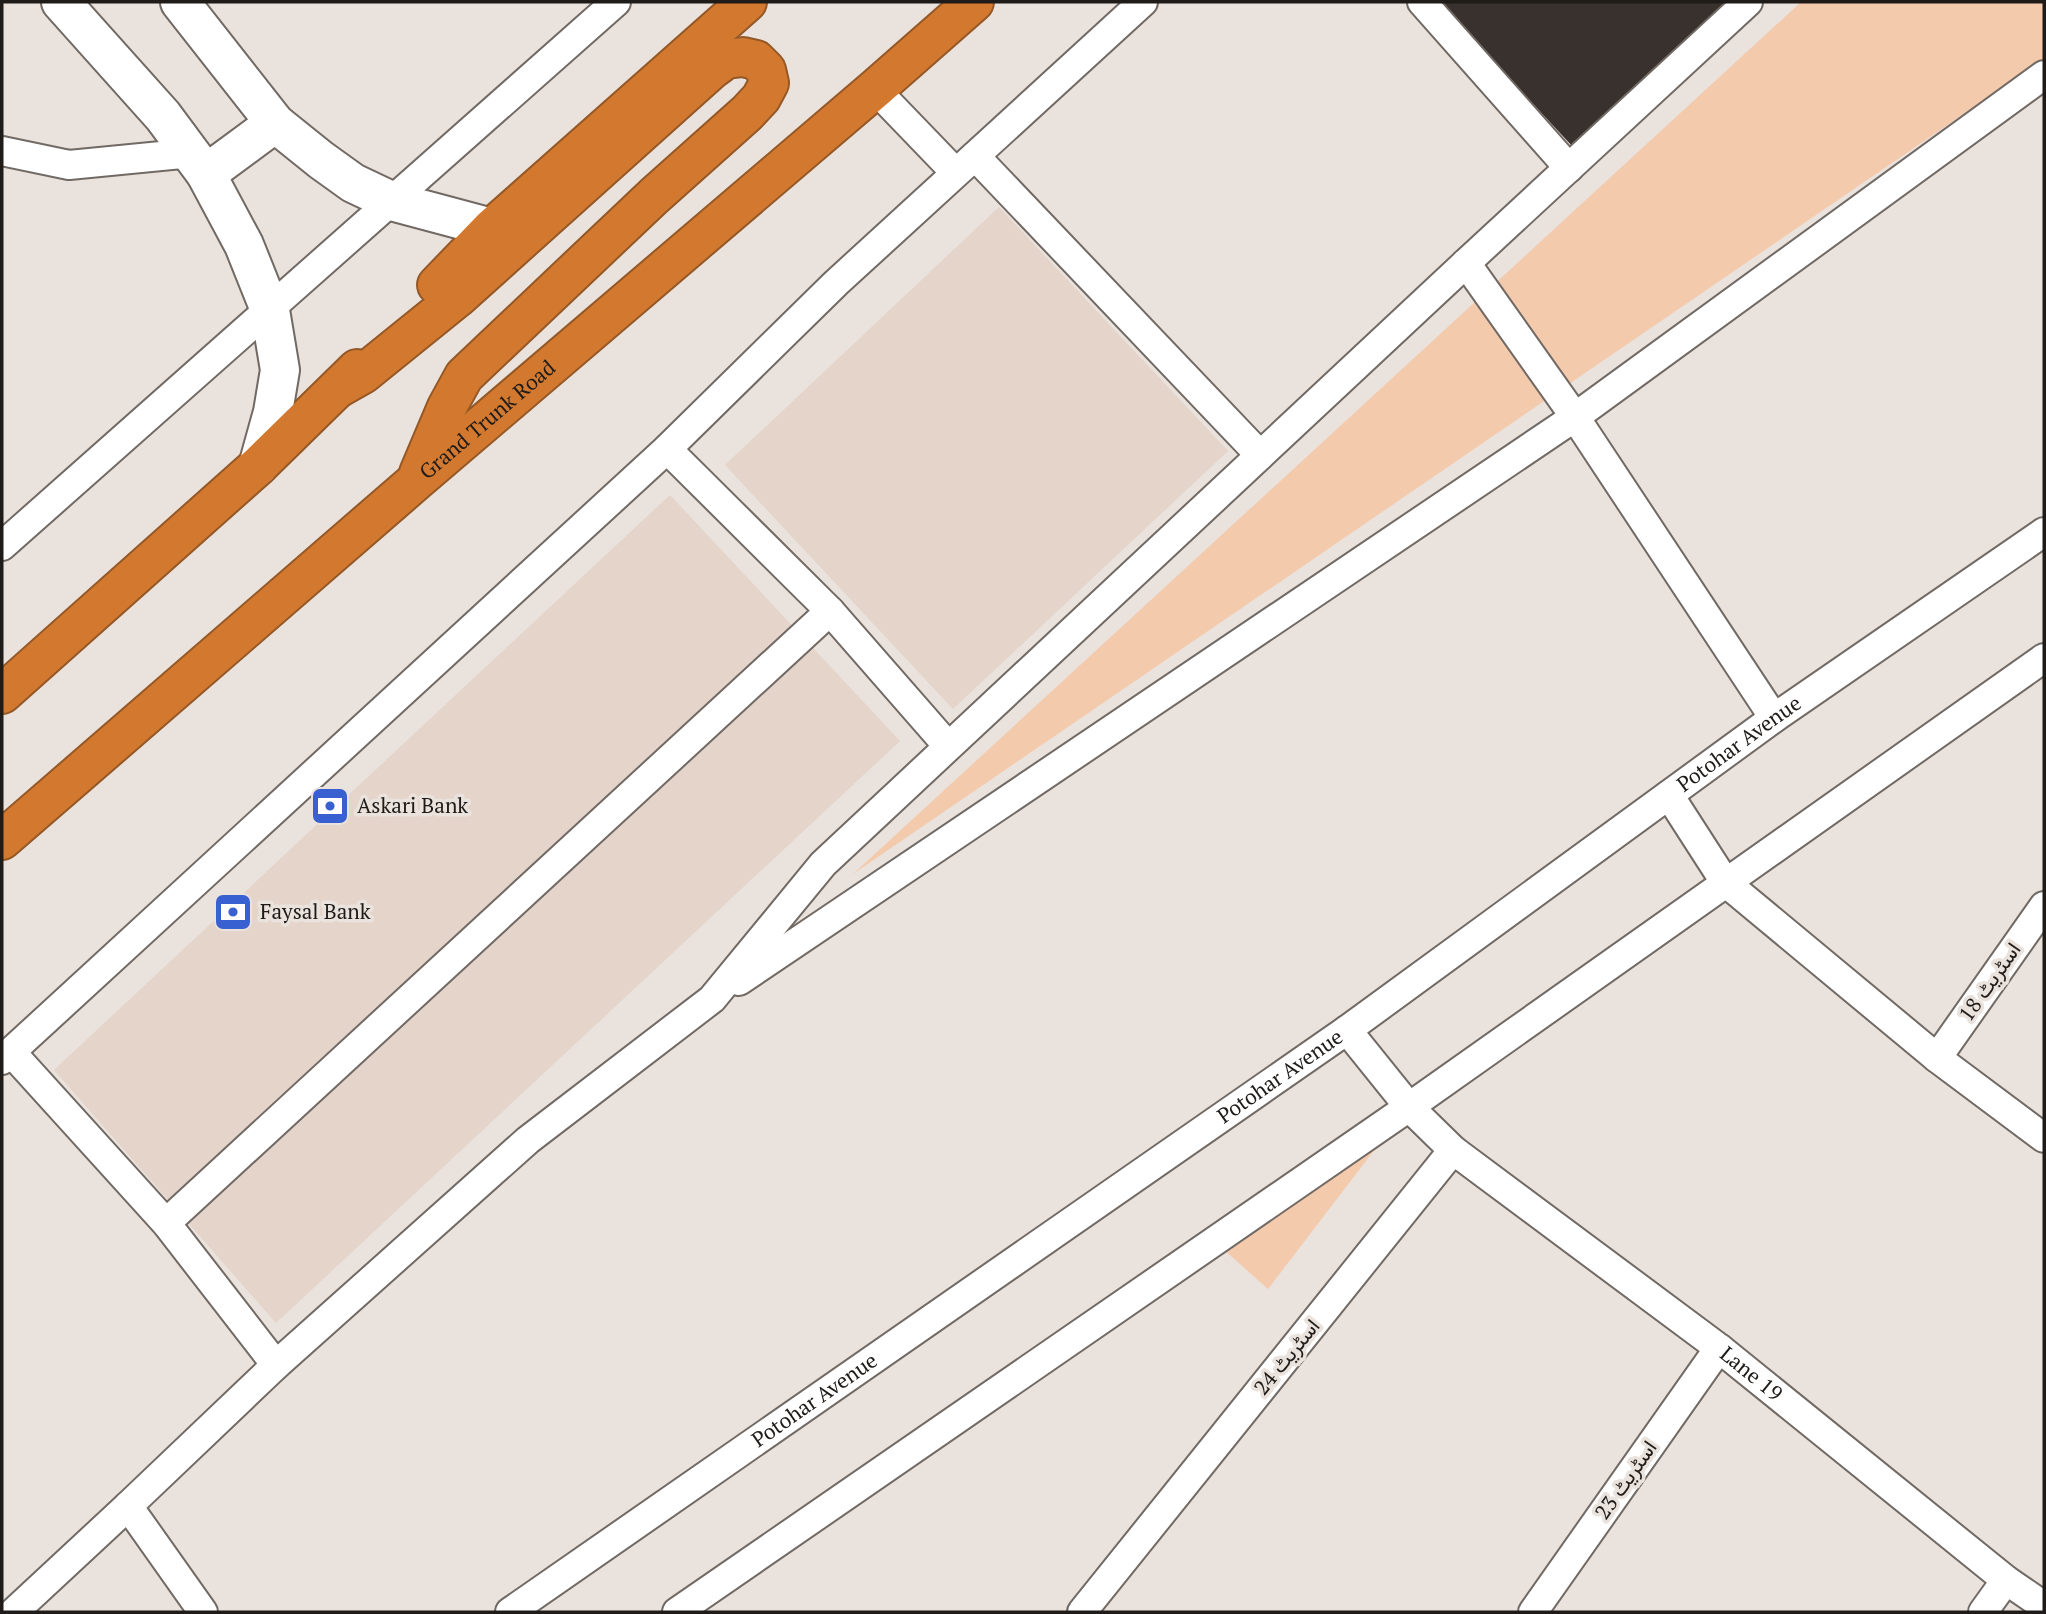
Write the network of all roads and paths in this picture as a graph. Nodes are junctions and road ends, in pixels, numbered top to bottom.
1 (61, 2) edge
2 (180, 2) edge
3 (616, 2) edge
4 (747, 2) edge
5 (974, 2) edge
6 (1143, 2) edge
7 (1422, 2) edge
8 (1748, 2) edge
9 (2044, 75) edge
10 (875, 89) junction
11 (275, 123) junction
12 (2, 151) edge
13 (199, 164) junction
14 (965, 164) junction
15 (1569, 168) junction
16 (391, 201) junction
17 (492, 228) junction
18 (1466, 263) junction
19 (270, 310) junction
20 (340, 387) junction
21 (1575, 417) junction
22 (667, 449) junction
23 (1260, 455) junction
24 (258, 466) junction
25 (416, 481) junction
26 (2044, 532) edge
27 (2, 546) edge
28 (830, 611) junction
29 (2044, 658) edge
30 (2, 694) edge
31 (1774, 718) junction
32 (948, 746) junction
33 (1669, 795) junction
34 (2, 839) edge
35 (1726, 882) junction
36 (2044, 905) edge
37 (712, 999) junction
38 (1347, 1030) junction
39 (7, 1056) edge
40 (1937, 1058) junction
41 (1409, 1107) junction
42 (2044, 1138) edge
43 (1453, 1150) junction
44 (166, 1223) junction
45 (1719, 1348) junction
46 (276, 1365) junction
47 (128, 1506) junction
48 (2006, 1580) junction
49 (2044, 1606) edge
50 (14, 1612) edge
51 (203, 1612) edge
52 (510, 1612) edge
53 (677, 1612) edge
54 (1082, 1612) edge
55 (1533, 1612) edge
56 (1983, 1612) edge

1 - 13 street
2 - 11 street
3 - 16 street
4 - 17 highway
5 - 10 highway, Grand Trunk Road
6 - 14 street
7 - 15 street
8 - 15 street
9 - 21 street
10 - 14 street
10 - 25 highway, Grand Trunk Road
11 - 13 street
11 - 16 street
12 - 13 street
13 - 19 street
14 - 22 street
14 - 23 street
15 - 18 street
16 - 17 street
16 - 19 street
17 - 20 highway
18 - 21 street
18 - 23 street
19 - 24 street
19 - 27 street
20 - 24 highway
20 - 25 highway
21 - 31 street
21 - 37 street
22 - 28 street
22 - 39 street
23 - 32 street
24 - 30 highway
25 - 34 highway, Grand Trunk Road
26 - 31 street, Potohar Avenue
28 - 32 street
28 - 44 street
29 - 35 street
31 - 33 street, Potohar Avenue
32 - 37 street
33 - 35 street
33 - 38 street, Potohar Avenue
35 - 40 street
35 - 41 street
36 - 40 street, اسٹریٹ 18
37 - 46 street
38 - 41 street
38 - 52 street, Potohar Avenue
39 - 44 street
40 - 42 street
41 - 43 street
41 - 53 street
43 - 45 street, Lane 19
43 - 54 street, اسٹریٹ 24
44 - 46 street
45 - 48 street, Lane 19
45 - 55 street, اسٹریٹ 23
46 - 47 street
47 - 50 street
47 - 51 street
48 - 49 street, Lane 19
48 - 56 street

